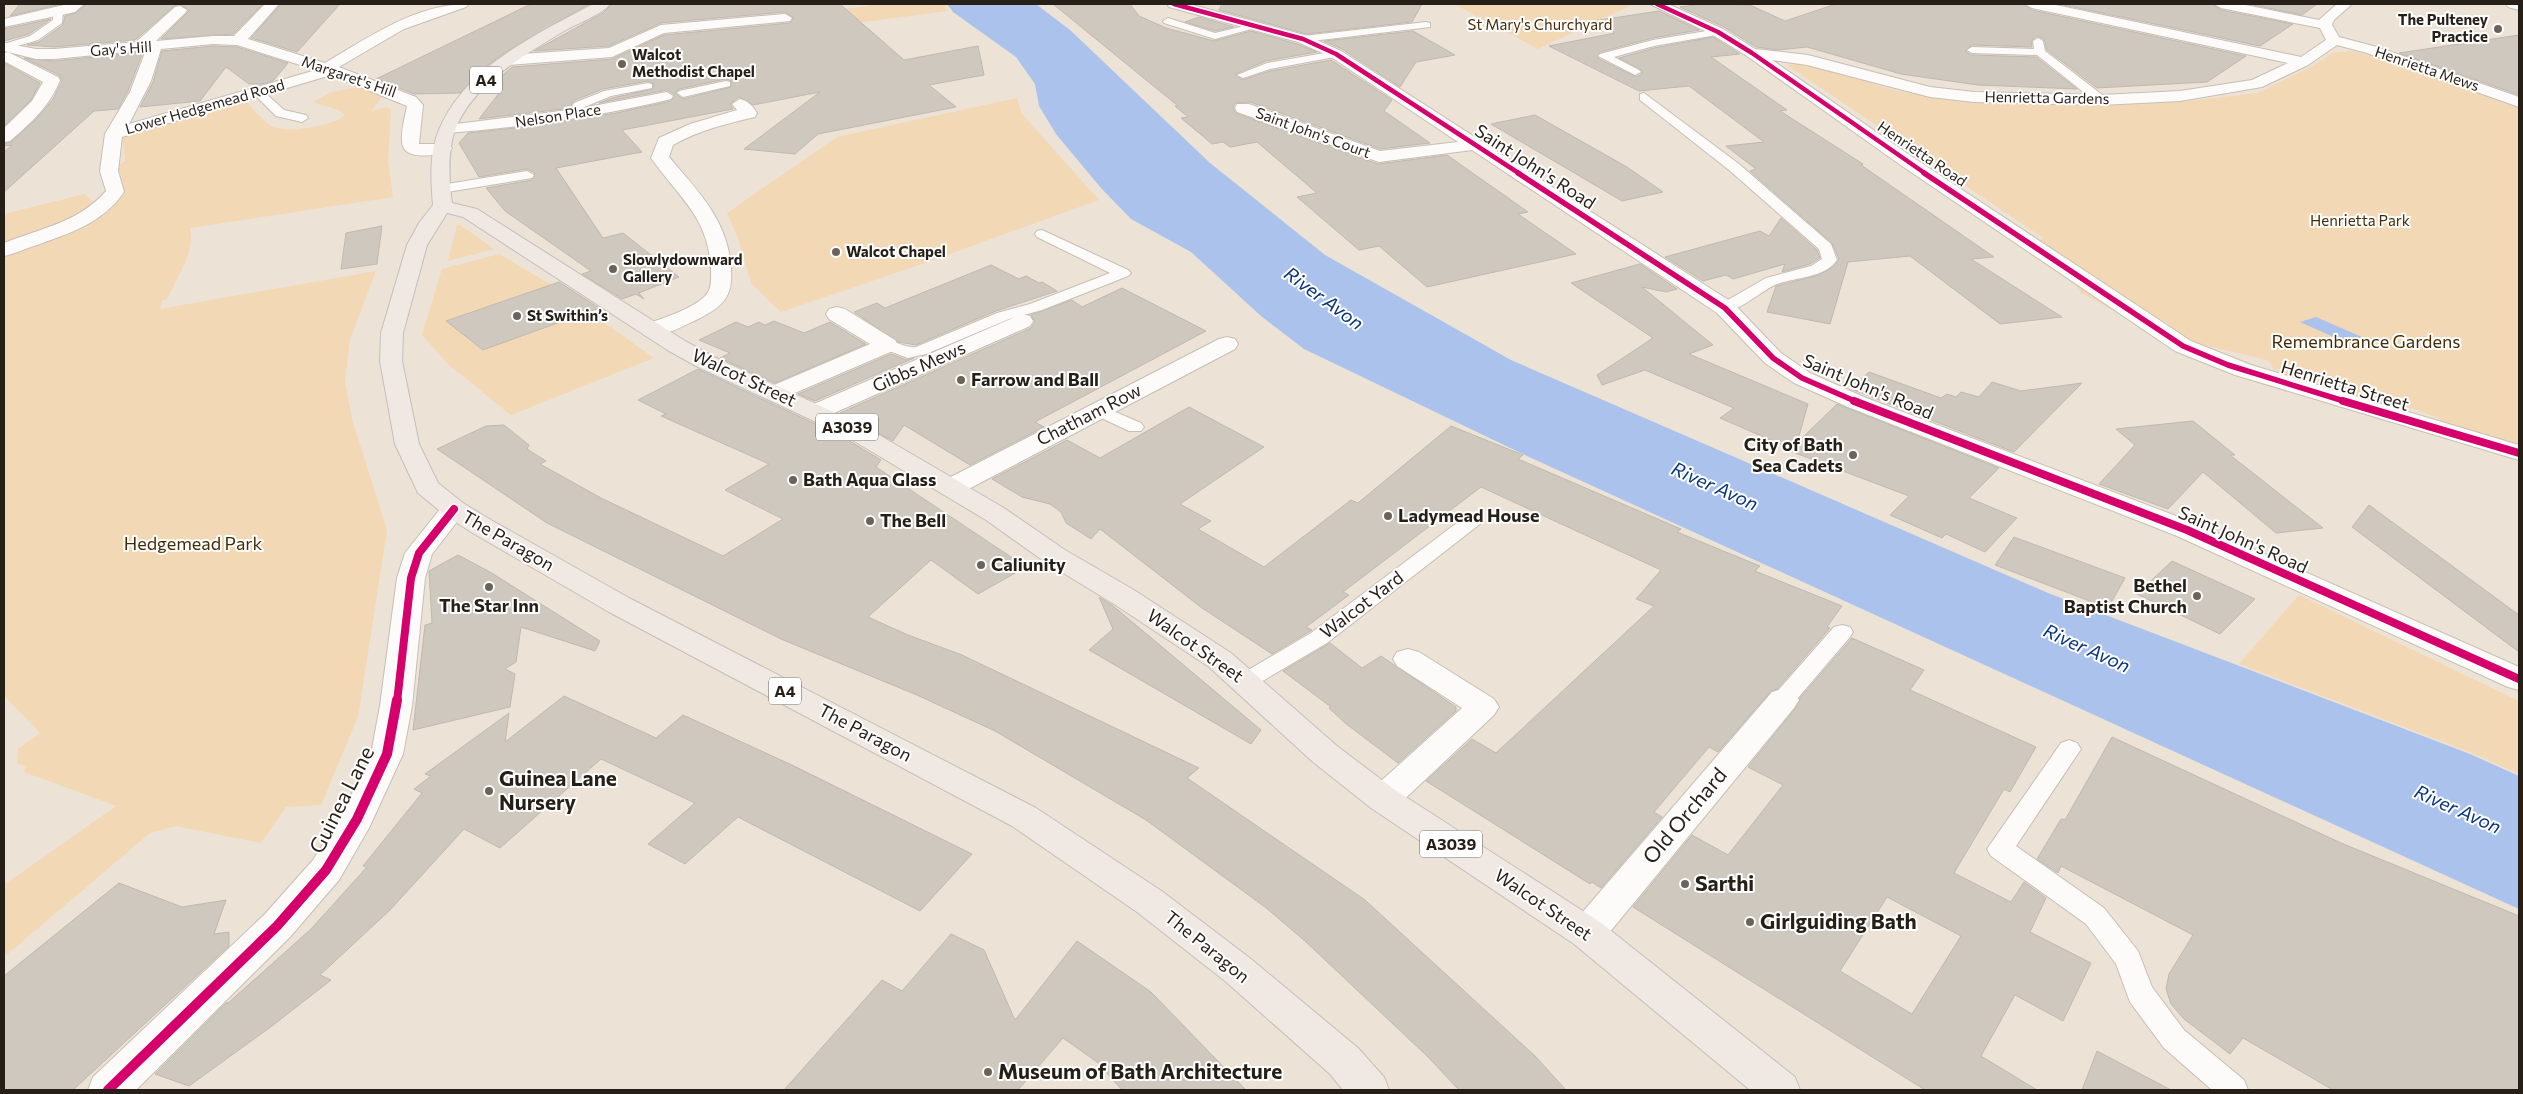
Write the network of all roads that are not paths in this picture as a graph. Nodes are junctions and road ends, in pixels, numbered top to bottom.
1 (77, 4) edge
2 (272, 4) edge
3 (461, 4) edge
4 (612, 4) edge
5 (1657, 4) edge
6 (2032, 4) edge
7 (2221, 4) edge
8 (2345, 4) edge
9 (2513, 4) edge
10 (599, 6) edge
11 (2519, 6) edge
12 (180, 10) dead end
13 (58, 12) junction
14 (1171, 12) edge
15 (785, 18) dead end
16 (4, 23) edge
17 (1426, 24) dead end
18 (2325, 25) junction
19 (1718, 32) junction
20 (1303, 39) junction
21 (2334, 40) junction
22 (238, 41) junction
23 (4, 47) edge
24 (146, 47) junction
25 (1972, 50) dead end
26 (1752, 53) junction
27 (4, 54) edge
28 (1336, 54) junction
29 (508, 60) junction
30 (2303, 62) junction
31 (329, 69) junction
32 (1635, 72) dead end
33 (1242, 75) dead end
34 (726, 84) dead end
35 (648, 86) dead end
36 (258, 92) junction
37 (684, 93) dead end
38 (667, 96) dead end
39 (1644, 97) dead end
40 (2101, 100) junction
41 (2519, 102) edge
42 (1243, 108) dead end
43 (768, 109) dead end
44 (561, 117) junction
45 (302, 118) dead end
46 (448, 129) junction
47 (114, 134) junction
48 (4, 137) edge
49 (1473, 145) junction
50 (443, 148) junction
51 (527, 175) dead end
52 (442, 197) junction
53 (1042, 234) dead end
54 (4, 250) edge
55 (1725, 308) junction
56 (837, 314) dead end
57 (1022, 321) dead end
58 (652, 330) junction
59 (2167, 335) joint
60 (1227, 344) dead end
61 (887, 345) junction
62 (775, 393) junction
63 (1099, 410) junction
64 (816, 412) junction
65 (1135, 427) dead end
66 (2519, 453) edge
67 (952, 487) junction
68 (454, 509) junction
69 (1473, 520) dead end
70 (1842, 632) dead end
71 (1408, 659) dead end
72 (2519, 679) edge
73 (1246, 680) junction
74 (1783, 700) joint
75 (2069, 749) dead end
76 (1383, 799) junction
77 (1587, 933) junction
78 (108, 1090) edge
79 (1369, 1090) edge
80 (1780, 1090) edge
81 (2233, 1090) edge

1 - 13 street
2 - 22 street
3 - 31 street, Lower Hedgemead Road
4 - 10 main road
5 - 19 street, Henrietta Road
6 - 30 street
7 - 18 street
8 - 18 street
9 - 11 street
10 - 29 main road, A4
12 - 24 street
13 - 16 street
13 - 23 lane
14 - 20 street, Saint John's Road
15 - 29 street
17 - 20 lane
18 - 21 street
19 - 26 street, Henrietta Road
19 - 32 lane
20 - 28 street, Saint John's Road
21 - 30 street, Henrietta Gardens
21 - 41 street, Henrietta Mews
22 - 24 street, Gay's Hill
22 - 31 street, Margaret's Hill
23 - 24 street, Gay's Hill
24 - 47 street
25 - 40 lane
26 - 40 street, Henrietta Gardens
26 - 59 street, Henrietta Road
27 - 48 street
28 - 33 lane
28 - 49 street, Saint John's Road
29 - 46 main road, A4
30 - 40 street, Henrietta Gardens
31 - 36 street, Lower Hedgemead Road
31 - 50 street, Margaret's Hill
34 - 37 lane
35 - 44 lane
36 - 45 lane
36 - 47 street, Lower Hedgemead Road
38 - 44 lane, Nelson Place
39 - 55 lane
42 - 49 street, Saint John's Court
43 - 58 street
44 - 46 lane, Nelson Place
46 - 50 main road, A4
47 - 54 street, Lower Hedgemead Road
49 - 55 street, Saint John's Road
50 - 52 main road, A4
51 - 52 lane
52 - 58 main road, Walcot Street / A3039
52 - 68 main road, The Paragon / A4
53 - 61 lane
55 - 72 street, Saint John's Road
56 - 61 street
57 - 64 street, Gibbs Mews
58 - 62 main road, Walcot Street / A3039
59 - 66 street, Henrietta Street
60 - 63 street, Chatham Row
61 - 62 street
62 - 64 main road, Walcot Street / A3039
63 - 65 lane
63 - 67 street, Chatham Row
64 - 67 main road, Walcot Street / A3039
67 - 73 main road, Walcot Street / A3039
68 - 78 street, Guinea Lane
68 - 79 main road, The Paragon / A4
69 - 73 lane, Walcot Yard
70 - 74 lane
71 - 76 street
73 - 76 main road, Walcot Street / A3039
74 - 77 street, Old Orchard
75 - 81 lane
76 - 77 main road, Walcot Street / A3039
77 - 80 main road, Walcot Street / A3039

